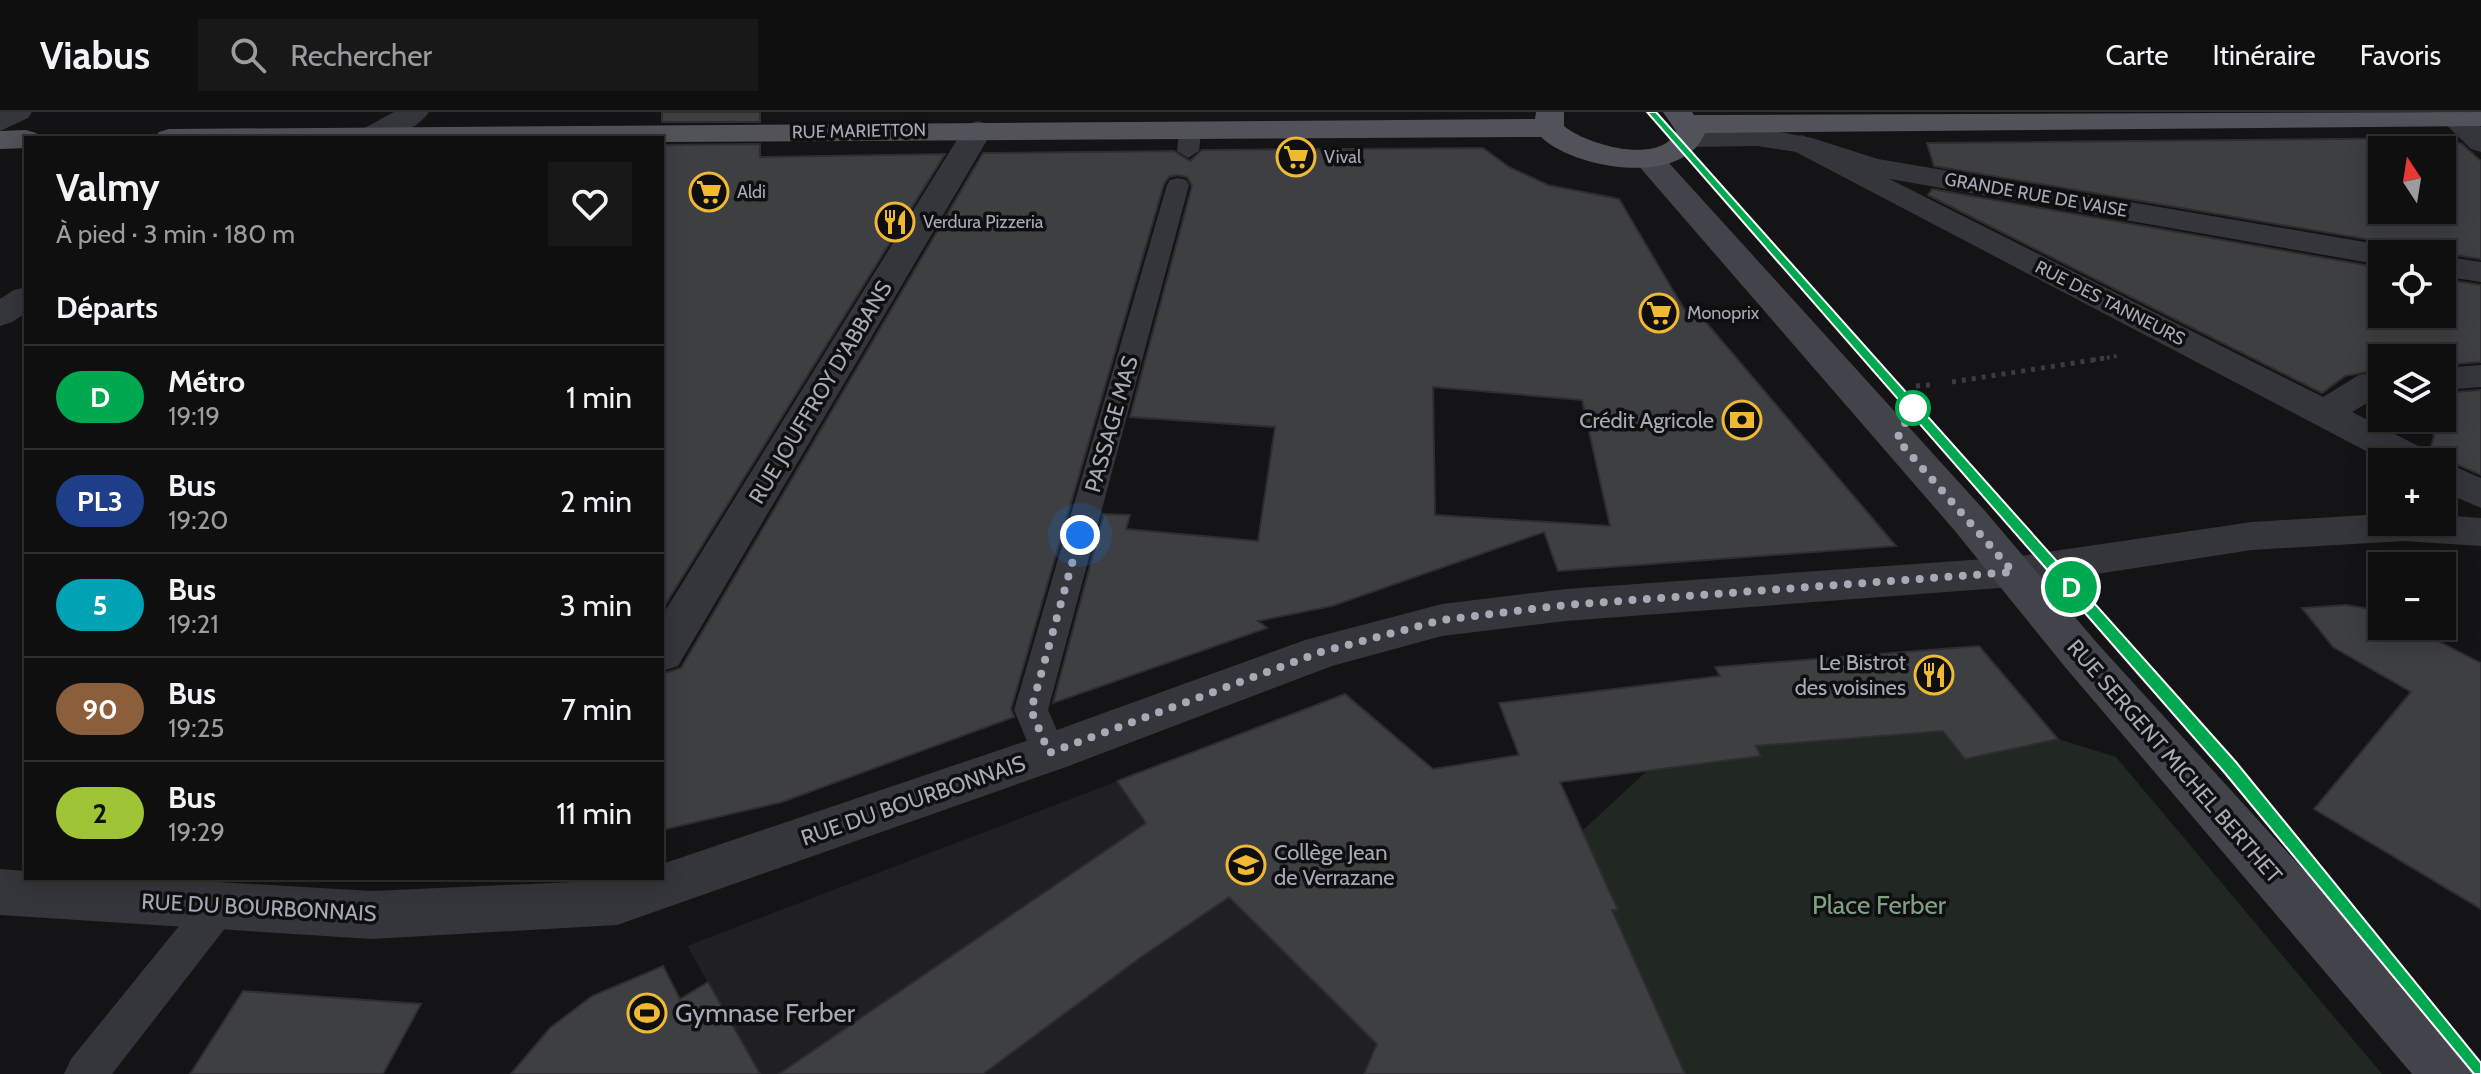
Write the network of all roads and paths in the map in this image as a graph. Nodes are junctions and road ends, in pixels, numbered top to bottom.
1 (18, 112) edge
2 (415, 112) edge
3 (2461, 115) edge
4 (1549, 120) edge
5 (0, 122) edge
6 (1686, 124) edge
7 (978, 130) junction
8 (371, 136) joint
9 (24, 139) edge
10 (0, 140) edge
11 (2481, 143) edge
12 (1802, 144) junction
13 (1648, 158) junction
14 (1178, 185) dead end
15 (2368, 253) edge
16 (2456, 268) edge
17 (2481, 272) edge
18 (24, 298) edge
19 (0, 315) edge
20 (2109, 360) dead end
21 (2481, 376) edge
22 (2456, 378) edge
23 (1952, 382) dead end
24 (1931, 385) dead end
25 (1915, 386) dead end
26 (2368, 386) edge
27 (2324, 413) junction
28 (2391, 448) edge
29 (2456, 482) edge
30 (2481, 495) edge
31 (2481, 532) edge
32 (2013, 572) junction
33 (664, 651) edge
34 (1049, 753) junction
35 (0, 892) edge
36 (519, 893) edge
37 (219, 906) junction
38 (86, 1074) edge
39 (2450, 1074) edge

1 - 5 street
2 - 8 street
3 - 6 main road
3 - 11 street
4 - 7 main road, RUE MARIETTON
4 - 13 main road
6 - 12 street, GRANDE RUE DE VAISE
6 - 13 main road
7 - 8 main road, RUE MARIETTON
7 - 33 street, RUE JOUFFROY D'ABBANS
9 - 10 main road
12 - 15 street, GRANDE RUE DE VAISE
12 - 27 street, RUE DES TANNEURS
13 - 32 main road, RUE SERGENT MICHEL BERTHET
14 - 34 lane, PASSAGE MAS
16 - 17 street
18 - 19 street
20 - 23 path
21 - 22 street
24 - 25 path
26 - 27 street
27 - 28 street, RUE DES TANNEURS
29 - 30 street
31 - 32 street, RUE DU BOURBONNAIS
32 - 34 street, RUE DU BOURBONNAIS
32 - 39 main road, RUE SERGENT MICHEL BERTHET
34 - 36 street, RUE DU BOURBONNAIS
35 - 37 street, RUE DU BOURBONNAIS
36 - 37 street, RUE DU BOURBONNAIS
37 - 38 lane

